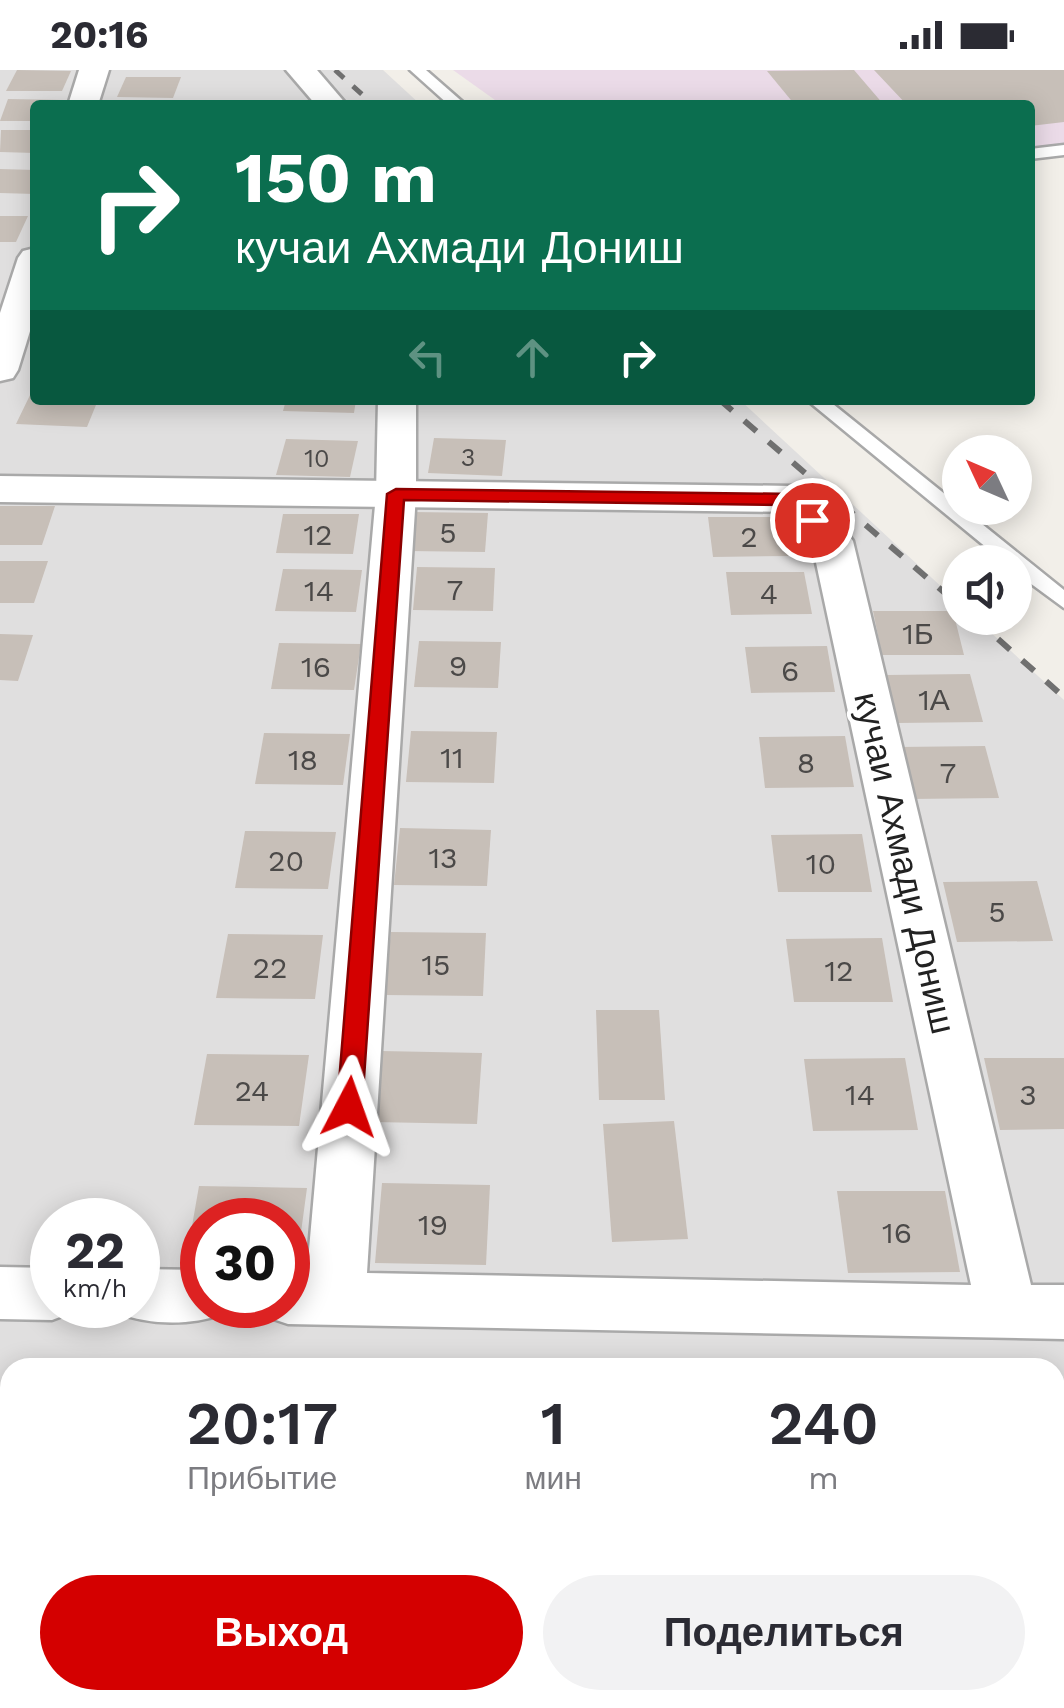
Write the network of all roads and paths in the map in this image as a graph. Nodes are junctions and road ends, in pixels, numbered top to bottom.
1 (94, 70) edge
2 (302, 70) edge
3 (417, 70) edge
4 (85, 100) edge
5 (328, 100) edge
6 (452, 100) edge
7 (1064, 150) edge
8 (1035, 153) edge
9 (30, 274) edge
10 (0, 370) edge
11 (397, 405) edge
12 (822, 405) edge
13 (0, 489) edge
14 (396, 494) junction
15 (793, 499) joint
16 (1064, 601) edge
17 (0, 1293) edge
18 (30, 1294) edge
19 (311, 1298) edge
20 (1036, 1312) edge

1 - 4 street
2 - 5 street
3 - 6 lane
7 - 8 lane
9 - 10 street
11 - 14 street
12 - 16 lane
13 - 14 street, кучаи Ахмади Дониш
14 - 15 street, кучаи Ахмади Дониш
14 - 19 street
15 - 20 street, кучаи Ахмади Дониш
17 - 18 street
19 - 20 street, кучаи Ахмади Дониш

